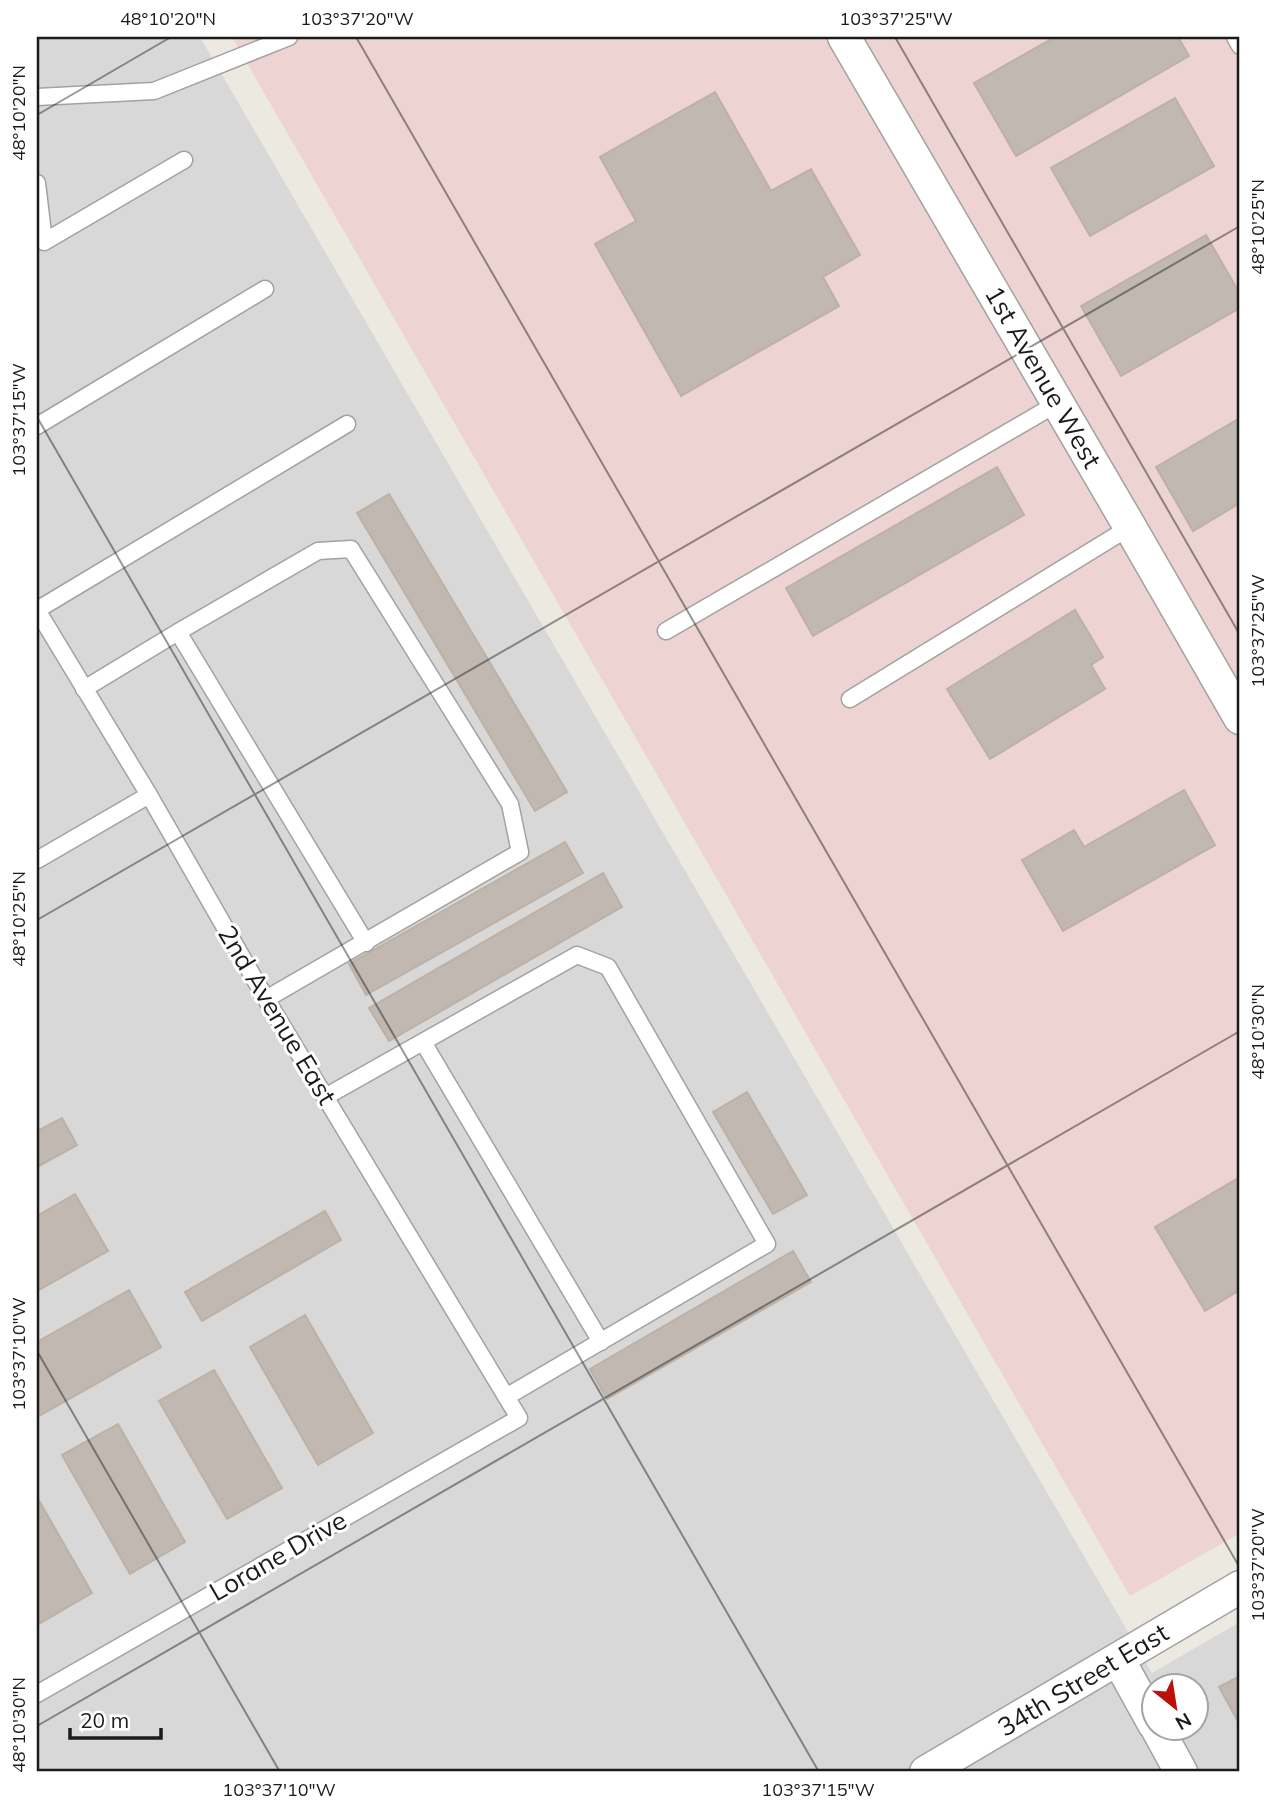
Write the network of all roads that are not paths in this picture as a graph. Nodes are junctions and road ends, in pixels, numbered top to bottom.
1 (289, 37) edge
2 (844, 37) edge
3 (1235, 37) edge
4 (1240, 46) edge
5 (37, 97) edge
6 (184, 160) dead end
7 (37, 183) edge
8 (41, 244) edge
9 (265, 289) dead end
10 (1058, 403) junction
11 (347, 424) dead end
12 (37, 426) edge
13 (1130, 527) junction
14 (37, 610) edge
15 (666, 631) dead end
16 (178, 632) junction
17 (84, 689) junction
18 (850, 699) dead end
19 (1240, 718) edge
20 (149, 795) junction
21 (37, 860) edge
22 (366, 943) junction
23 (267, 999) junction
24 (423, 1042) junction
25 (325, 1097) junction
26 (601, 1342) junction
27 (506, 1397) junction
28 (519, 1418) joint
29 (1240, 1587) edge
30 (1118, 1659) junction
31 (37, 1694) edge
32 (1140, 1698) edge
33 (1165, 1742) edge
34 (926, 1772) edge
35 (1181, 1772) edge

1 - 5 lane
2 - 10 street, 1st Avenue West
3 - 4 lane
6 - 8 lane
7 - 8 lane
9 - 12 lane
10 - 13 street, 1st Avenue West
10 - 15 lane
11 - 14 lane
13 - 18 lane
13 - 19 street, 1st Avenue West
14 - 17 lane, 2nd Avenue East
16 - 17 lane
16 - 22 lane
16 - 22 lane
17 - 20 lane, 2nd Avenue East
20 - 21 lane
20 - 23 lane, 2nd Avenue East
22 - 23 lane
23 - 25 lane, 2nd Avenue East
24 - 25 lane
24 - 26 lane
24 - 26 lane
25 - 27 lane, 2nd Avenue East
26 - 27 lane
27 - 28 lane, 2nd Avenue East
28 - 31 lane, Lorane Drive
29 - 30 street, 34th Street East
30 - 32 street
30 - 34 street, 34th Street East
33 - 35 street

